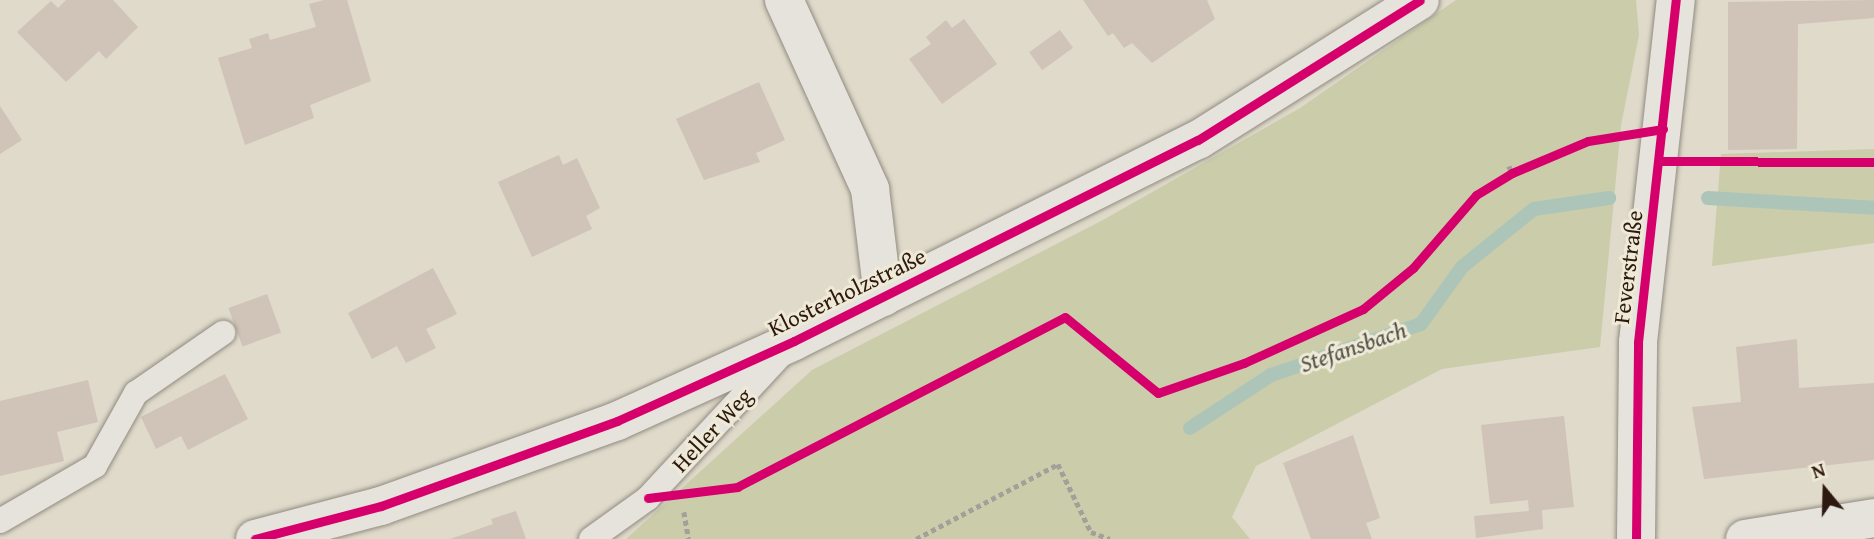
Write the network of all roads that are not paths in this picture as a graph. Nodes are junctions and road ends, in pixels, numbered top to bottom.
1 (784, 0) edge
2 (1419, 0) edge
3 (1676, 0) edge
4 (883, 297) junction
5 (223, 334) dead end
6 (794, 341) junction
7 (1874, 519) edge
8 (0, 521) edge
9 (256, 539) edge
10 (592, 539) edge
11 (1636, 539) edge
12 (1745, 539) edge

1 - 4 street, Klosterholzstraße
2 - 4 street, Klosterholzstraße
3 - 11 street, Feverstraße
4 - 6 street, Klosterholzstraße
5 - 8 lane
6 - 9 street, Klosterholzstraße
6 - 10 lane, Heller Weg
7 - 12 street

